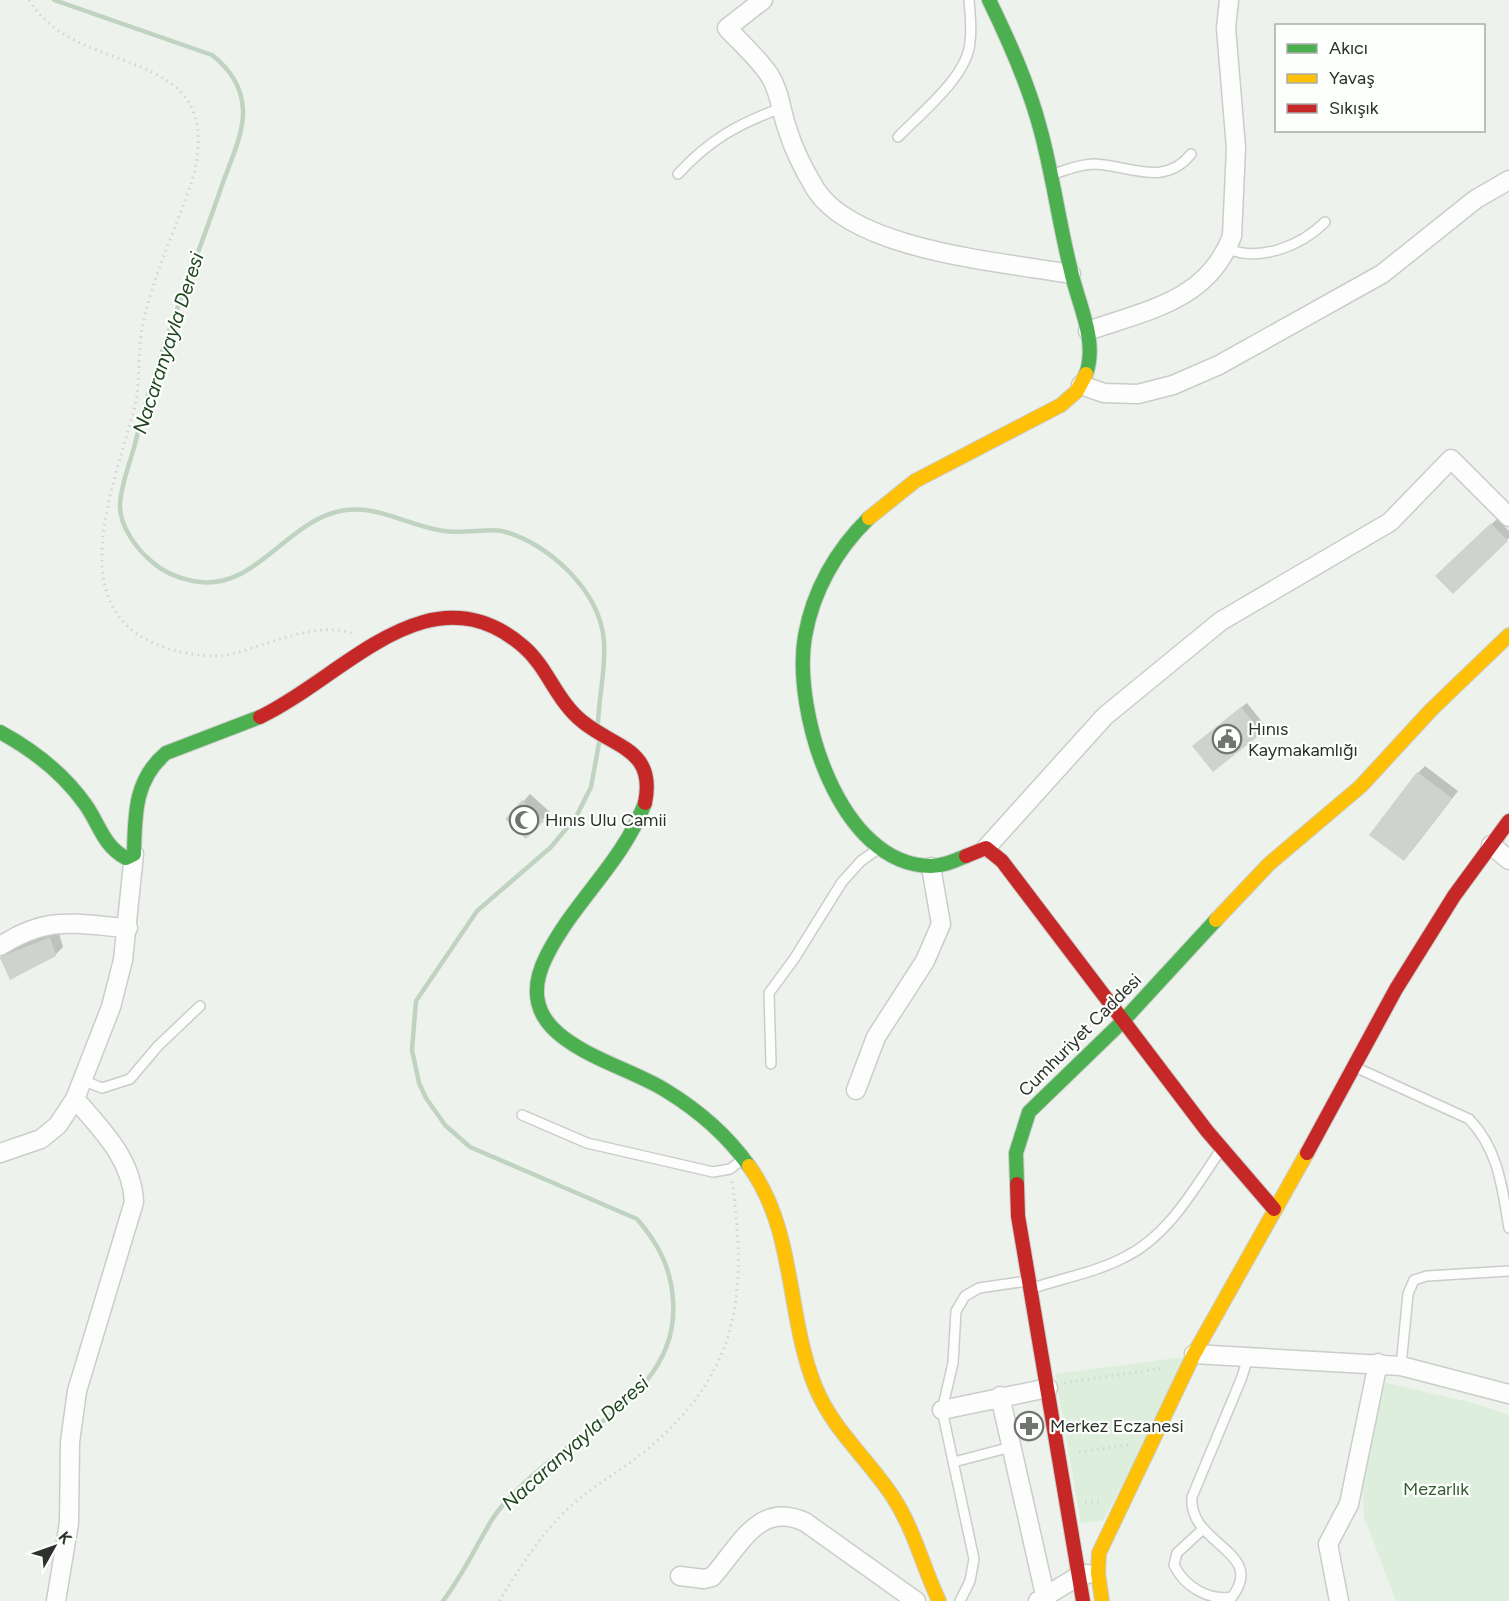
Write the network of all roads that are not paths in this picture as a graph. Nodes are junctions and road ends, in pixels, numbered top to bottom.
1 (762, 0) edge
2 (969, 0) edge
3 (989, 0) edge
4 (1229, 0) edge
5 (781, 108) junction
6 (898, 137) dead end
7 (1191, 154) dead end
8 (678, 174) dead end
9 (1051, 175) junction
10 (1509, 180) edge
11 (1325, 222) dead end
12 (1227, 249) junction
13 (1071, 274) junction
14 (1088, 331) junction
15 (1081, 385) junction
16 (1509, 517) edge
17 (1509, 635) edge
18 (0, 732) edge
19 (1509, 821) edge
20 (1491, 845) junction
21 (880, 848) junction
22 (986, 848) junction
23 (134, 854) junction
24 (1509, 860) edge
25 (931, 867) junction
26 (128, 928) junction
27 (0, 946) edge
28 (200, 1006) dead end
29 (1122, 1022) junction
30 (771, 1064) dead end
31 (1355, 1067) junction
32 (82, 1080) junction
33 (856, 1090) dead end
34 (75, 1099) junction
35 (522, 1115) dead end
36 (1222, 1149) junction
37 (0, 1153) edge
38 (744, 1159) junction
39 (1274, 1209) junction
40 (1509, 1228) edge
41 (1509, 1271) edge
42 (1030, 1285) junction
43 (1194, 1354) junction
44 (1248, 1357) junction
45 (1378, 1364) junction
46 (1401, 1366) junction
47 (1048, 1388) junction
48 (1509, 1394) edge
49 (1000, 1396) junction
50 (942, 1410) junction
51 (1011, 1447) junction
52 (954, 1462) junction
53 (1202, 1530) junction
54 (1098, 1573) junction
55 (1080, 1575) junction
56 (680, 1576) dead end
57 (1041, 1598) edge
58 (56, 1601) edge
59 (916, 1601) edge
60 (939, 1601) edge
61 (960, 1601) edge
62 (1083, 1601) edge
63 (1102, 1601) edge
64 (1339, 1601) edge

1 - 5 street
2 - 6 lane
3 - 9 street
4 - 12 street
5 - 8 lane
5 - 13 street
7 - 9 lane
9 - 13 street
10 - 15 street
11 - 12 lane
12 - 14 street
13 - 14 street
14 - 15 street
15 - 21 street
16 - 22 street
17 - 29 street, Cumhuriyet Caddesi
18 - 23 street
19 - 20 street
20 - 24 street
20 - 31 street
21 - 25 street
21 - 30 lane
22 - 25 street
22 - 29 street
23 - 26 street
23 - 38 street
25 - 33 street
26 - 27 street
26 - 32 street
28 - 32 lane
29 - 36 street
29 - 42 street, Cumhuriyet Caddesi
31 - 39 street
31 - 40 lane
32 - 34 street
34 - 37 street
34 - 58 street
35 - 38 lane
36 - 39 street
36 - 42 lane
38 - 60 street
39 - 43 street
41 - 46 lane
42 - 47 street, Cumhuriyet Caddesi
42 - 50 lane
43 - 44 street
43 - 54 street
44 - 45 street
44 - 53 lane
45 - 46 street
45 - 64 street
46 - 48 street
47 - 49 street
47 - 55 street, Cumhuriyet Caddesi
49 - 50 street
49 - 51 street
50 - 52 lane
51 - 52 lane
51 - 57 street
52 - 61 lane
53 - 53 lane
54 - 55 street
54 - 63 street
55 - 57 street
55 - 62 street, Cumhuriyet Caddesi
56 - 59 street

